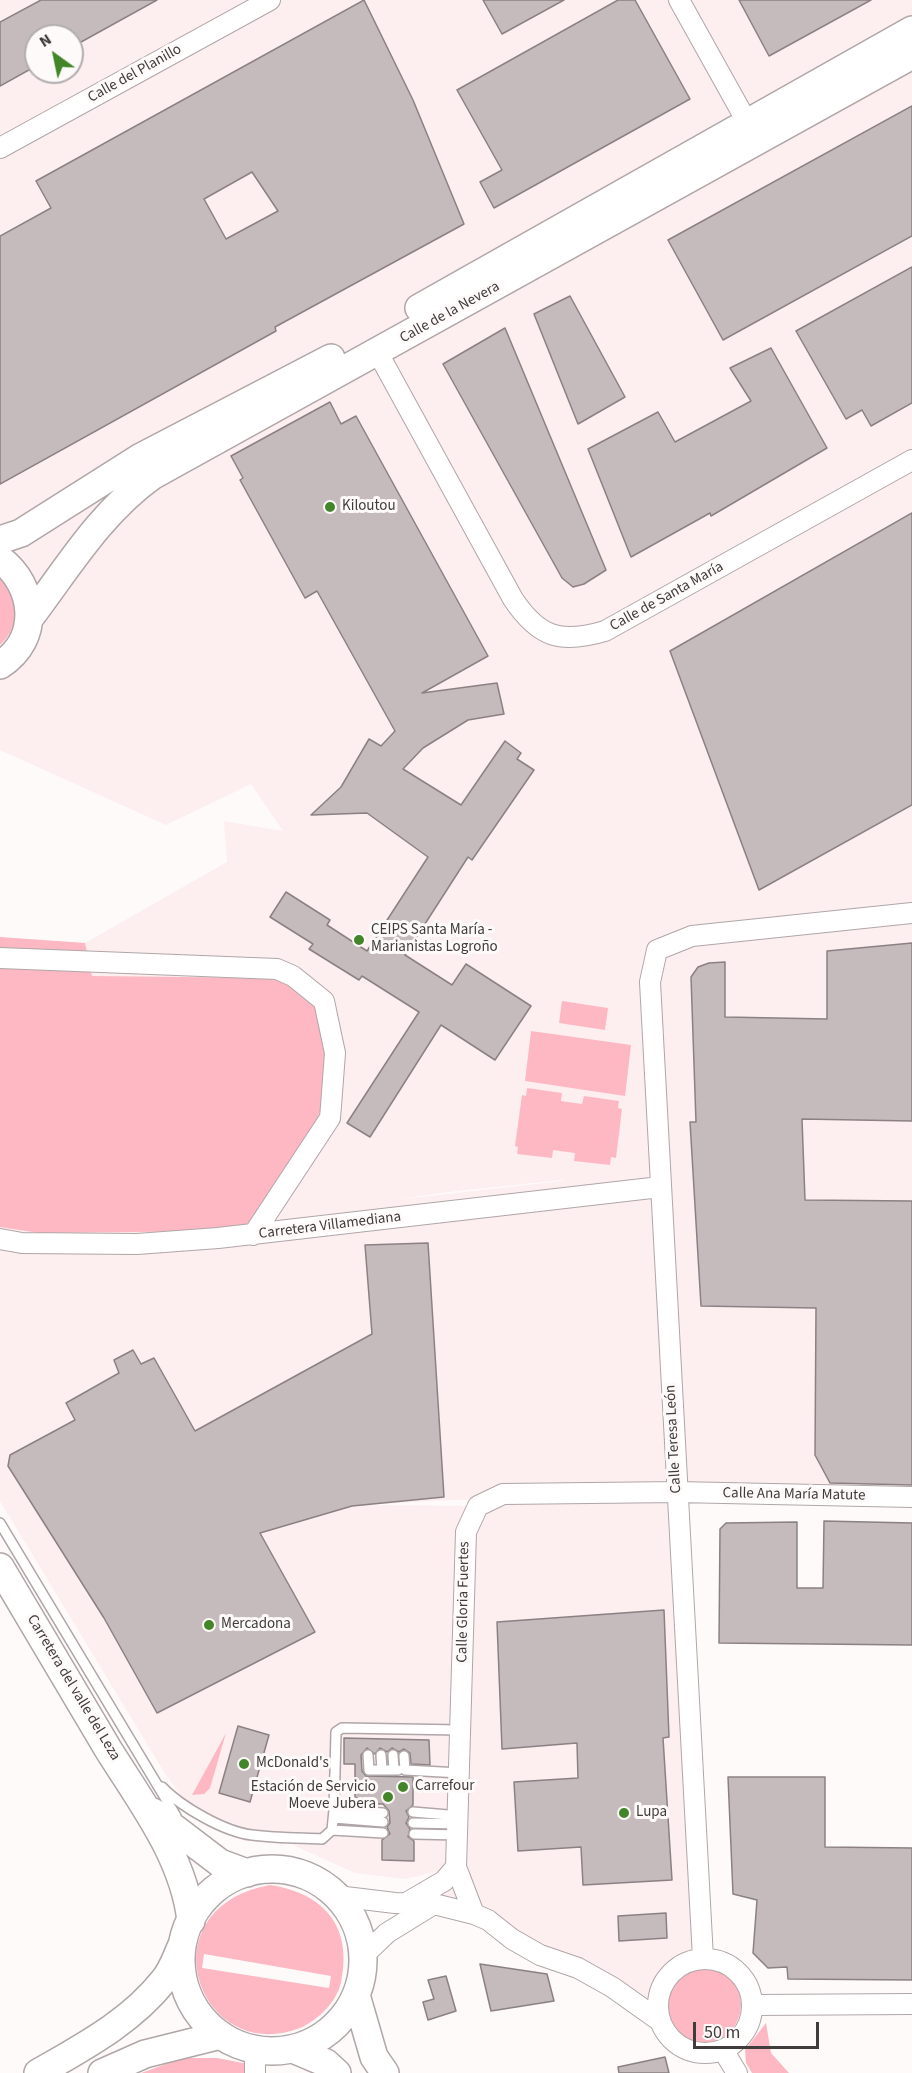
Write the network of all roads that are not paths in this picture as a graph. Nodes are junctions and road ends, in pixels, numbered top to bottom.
1 (270, 0) edge
2 (679, 0) edge
3 (912, 30) edge
4 (912, 55) edge
5 (747, 122) junction
6 (0, 148) edge
7 (378, 353) junction
8 (912, 460) edge
9 (0, 540) edge
10 (0, 559) edge
11 (29, 619) junction
12 (0, 665) edge
13 (912, 913) edge
14 (0, 958) edge
15 (660, 1187) junction
16 (253, 1235) junction
17 (0, 1239) edge
18 (677, 1492) junction
19 (912, 1497) edge
20 (0, 1523) edge
21 (0, 1567) edge
22 (366, 1728) junction
23 (461, 1730) junction
24 (367, 1739) dead end
25 (368, 1755) dead end
26 (381, 1755) dead end
27 (393, 1755) dead end
28 (404, 1756) dead end
29 (382, 1770) junction
30 (394, 1770) junction
31 (405, 1770) junction
32 (461, 1773) junction
33 (153, 1778) junction
34 (147, 1808) junction
35 (413, 1812) dead end
36 (334, 1814) junction
37 (383, 1818) dead end
38 (413, 1823) dead end
39 (459, 1825) junction
40 (332, 1830) junction
41 (382, 1833) dead end
42 (414, 1834) dead end
43 (206, 1853) junction
44 (456, 1867) junction
45 (247, 1873) junction
46 (337, 1896) junction
47 (408, 1902) junction
48 (434, 1904) junction
49 (474, 1914) junction
50 (187, 1932) junction
51 (363, 1956) junction
52 (703, 1958) junction
53 (663, 1985) junction
54 (356, 1995) junction
55 (633, 2000) junction
56 (752, 2004) junction
57 (912, 2004) edge
58 (660, 2021) junction
59 (221, 2035) junction
60 (293, 2049) junction
61 (723, 2050) junction
62 (255, 2061) edge
63 (38, 2073) edge
64 (102, 2073) edge
65 (337, 2073) edge
66 (385, 2073) edge
67 (737, 2073) edge

1 - 6 street, Calle del Planillo
2 - 5 street
3 - 5 main road, Calle de la Nevera
4 - 7 main road, Calle de la Nevera
5 - 9 main road, Calle de la Nevera
7 - 8 street, Calle de Santa María
7 - 11 main road, Calle de la Nevera
10 - 11 main road
11 - 12 main road
13 - 15 street, Calle Teresa León
14 - 16 street
15 - 16 street, Carretera Villamediana
15 - 18 street, Calle Teresa León
16 - 17 street, Carretera Villamediana
18 - 19 street, Calle Ana María Matute
18 - 23 street, Calle Gloria Fuertes
18 - 52 street, Calle Teresa León
20 - 33 lane
21 - 34 main road, Carretera del valle del Leza
22 - 23 lane
22 - 24 lane
22 - 36 lane
23 - 32 street, Calle Gloria Fuertes
25 - 29 lane
26 - 29 lane
27 - 30 lane
28 - 31 lane
29 - 30 lane
30 - 31 lane
31 - 32 lane
32 - 39 street, Calle Gloria Fuertes
33 - 40 lane
33 - 43 lane
34 - 43 main road, Carretera del valle del Leza
34 - 50 main road, Carretera del valle del Leza
35 - 39 lane
36 - 37 lane
36 - 40 lane
38 - 39 lane
39 - 42 lane
39 - 44 street, Calle Gloria Fuertes
40 - 41 lane
43 - 45 main road, Carretera del valle del Leza
44 - 47 street
44 - 49 street
45 - 46 main road
45 - 50 main road
46 - 47 street
46 - 51 main road
47 - 48 street
48 - 49 street
48 - 51 street
49 - 55 street
50 - 59 main road
50 - 63 main road
51 - 54 main road
52 - 53 street
52 - 56 street
53 - 55 street
53 - 58 street
54 - 60 main road
54 - 66 main road
55 - 58 street
56 - 57 street
56 - 61 street
58 - 61 street
59 - 62 main road
59 - 64 main road
60 - 62 main road
60 - 65 main road
61 - 67 street

